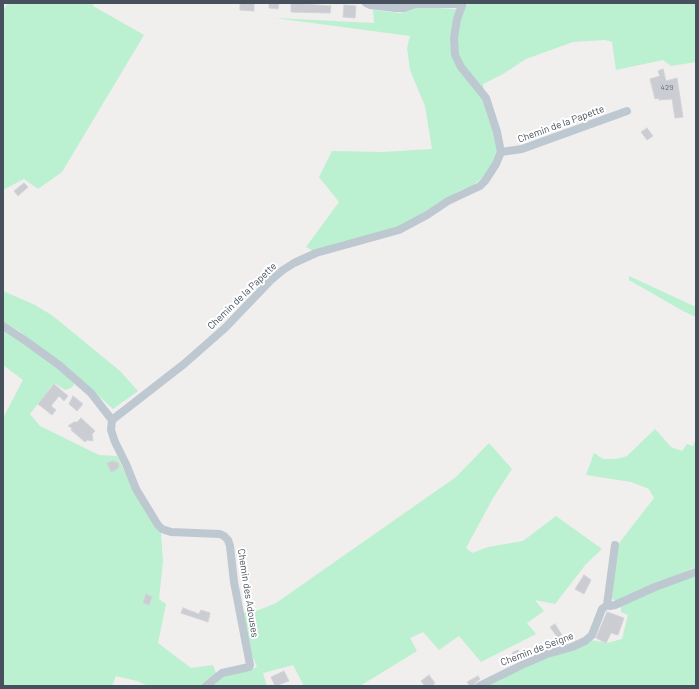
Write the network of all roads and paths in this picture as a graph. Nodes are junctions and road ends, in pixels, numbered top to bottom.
1 (366, 3) edge
2 (462, 4) edge
3 (627, 111) dead end
4 (502, 152) junction
5 (3, 326) edge
6 (112, 422) junction
7 (615, 545) dead end
8 (696, 572) edge
9 (607, 605) junction
10 (206, 686) edge
11 (479, 686) edge

1 - 2 street
2 - 4 street
3 - 4 street, Chemin de la Papette
4 - 6 street, Chemin de la Papette
5 - 6 street
6 - 10 street, Chemin des Adouses
7 - 9 street
8 - 9 street
9 - 11 street, Chemin de Seigne

